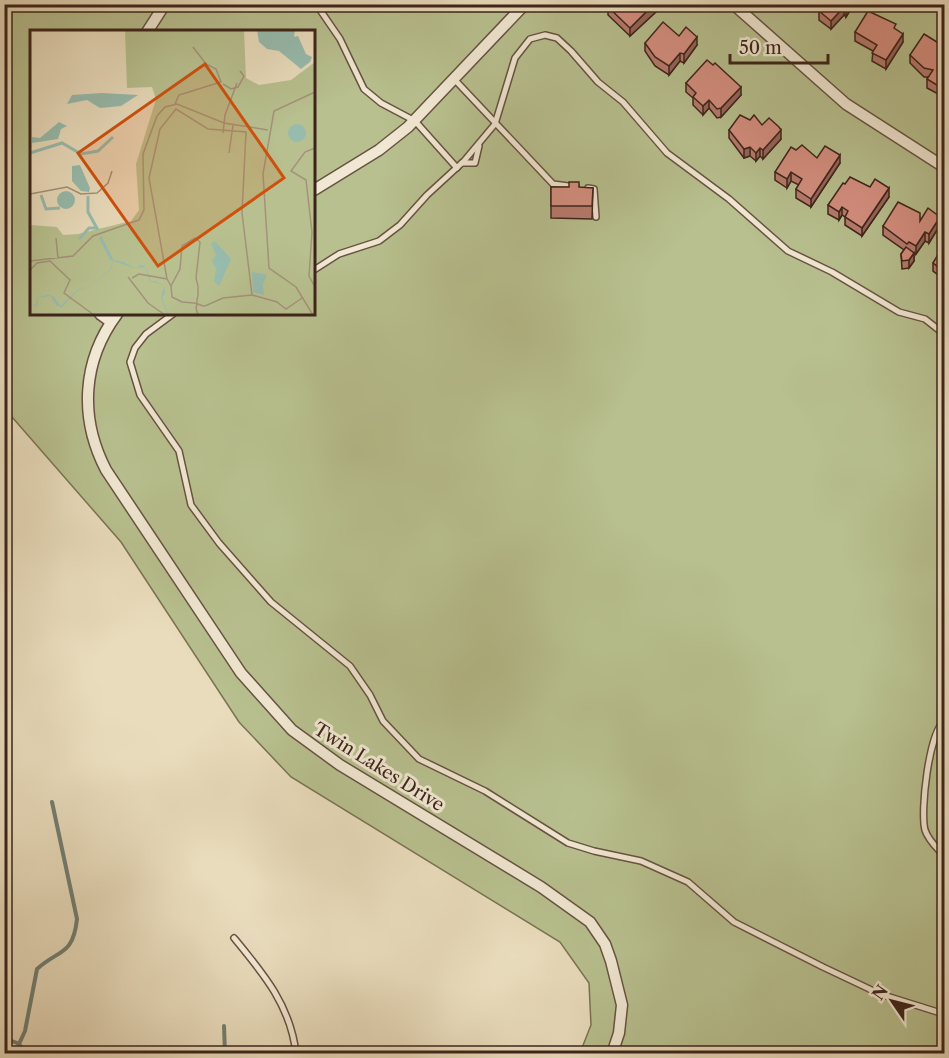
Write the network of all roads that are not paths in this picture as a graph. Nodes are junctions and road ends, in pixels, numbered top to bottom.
1 (165, 4) edge
2 (316, 4) edge
3 (525, 4) edge
4 (733, 4) edge
5 (148, 30) edge
6 (455, 80) junction
7 (415, 121) junction
8 (495, 124) junction
9 (945, 167) edge
10 (457, 168) junction
11 (315, 189) edge
12 (596, 217) dead end
13 (315, 269) edge
14 (171, 315) edge
15 (114, 318) edge
16 (945, 334) edge
17 (945, 721) edge
18 (945, 856) edge
19 (234, 938) dead end
20 (945, 1014) edge
21 (296, 1053) edge
22 (612, 1053) edge

1 - 5 street
2 - 7 lane
3 - 6 street
4 - 9 street
6 - 7 street
6 - 8 lane
7 - 10 lane
7 - 11 street
8 - 10 lane
8 - 12 lane
8 - 16 lane
10 - 13 lane
14 - 20 lane
15 - 22 street, Twin Lakes Drive
17 - 18 lane
19 - 21 lane

